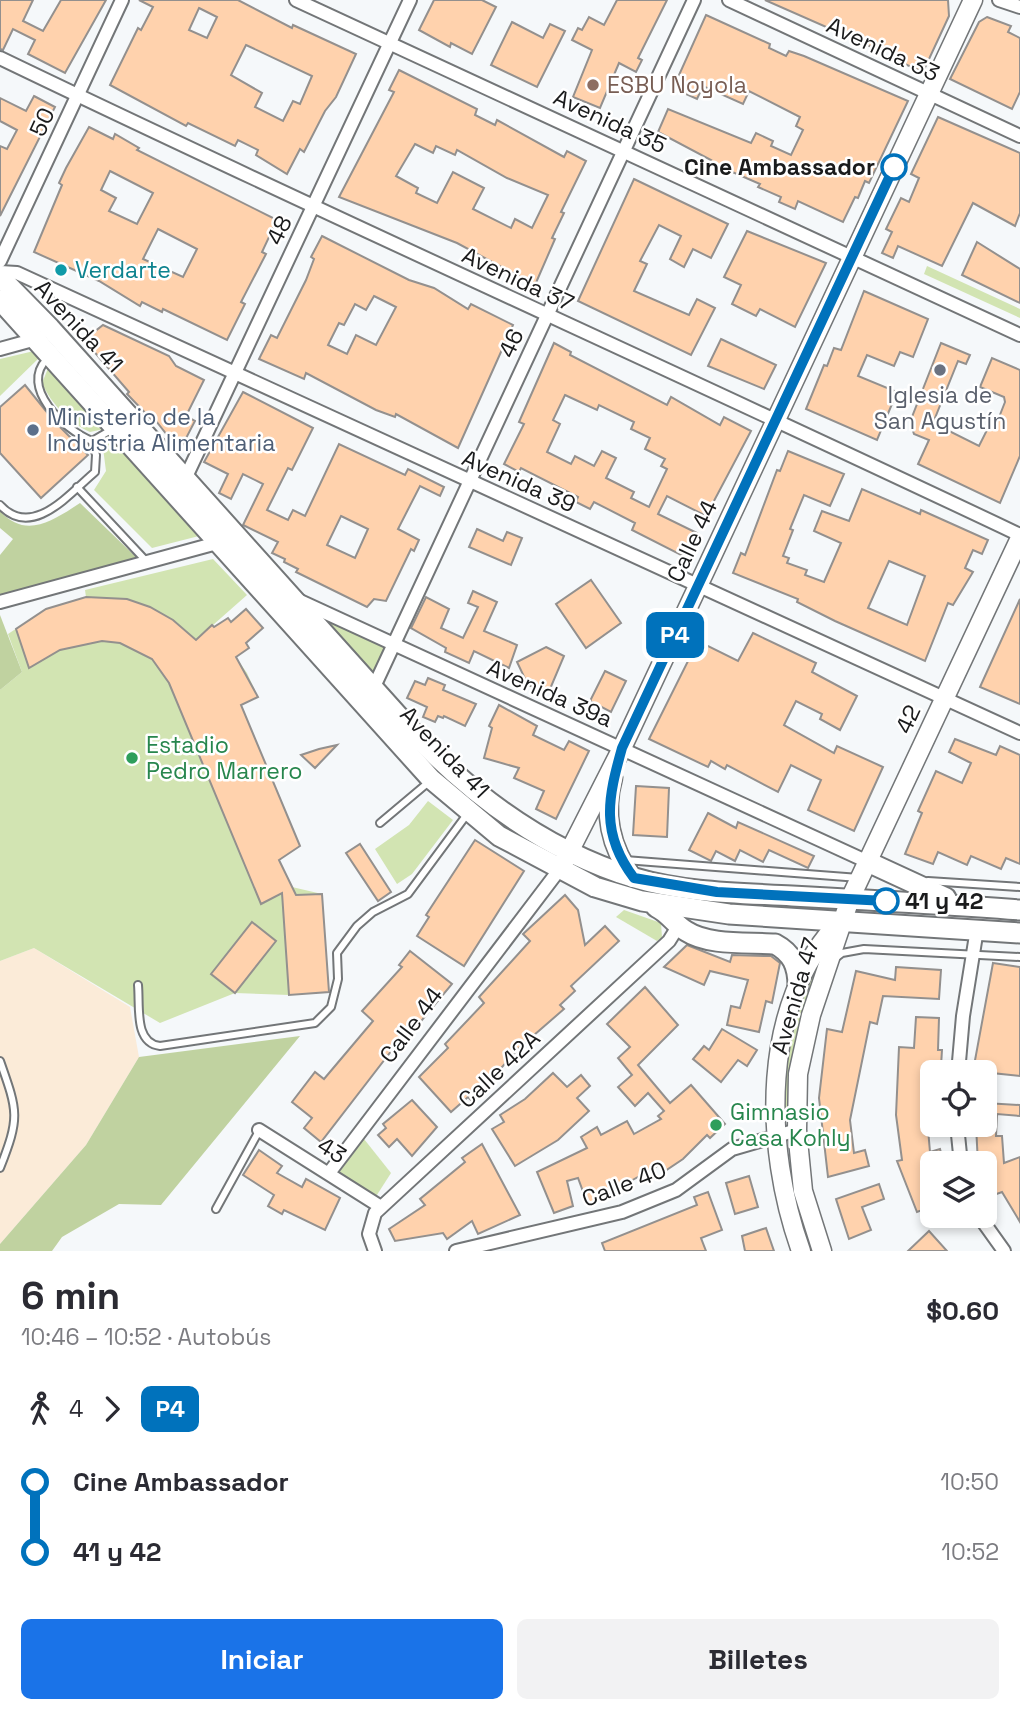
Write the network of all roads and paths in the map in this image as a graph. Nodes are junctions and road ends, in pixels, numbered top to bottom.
1 (122, 0) edge
2 (296, 0) edge
3 (410, 0) edge
4 (694, 0) edge
5 (729, 0) edge
6 (973, 0) edge
7 (999, 0) edge
8 (1020, 7) edge
9 (391, 43) junction
10 (0, 58) edge
11 (929, 93) junction
12 (78, 95) junction
13 (1020, 136) edge
14 (624, 151) junction
15 (314, 208) junction
16 (851, 259) junction
17 (0, 261) edge
18 (0, 275) edge
19 (0, 300) edge
20 (547, 316) junction
21 (1020, 335) edge
22 (47, 341) junction
23 (0, 349) edge
24 (232, 372) junction
25 (776, 419) junction
26 (115, 426) junction
27 (92, 441) junction
28 (185, 479) junction
29 (471, 483) junction
30 (78, 487) junction
31 (0, 505) edge
32 (1020, 537) edge
33 (218, 543) junction
34 (147, 562) junction
35 (699, 583) junction
36 (290, 597) junction
37 (0, 601) edge
38 (393, 646) junction
39 (370, 696) junction
40 (944, 700) junction
41 (1020, 733) edge
42 (622, 748) junction
43 (431, 779) junction
44 (468, 813) junction
45 (380, 823) dead end
46 (570, 852) junction
47 (620, 858) junction
48 (559, 870) junction
49 (864, 870) junction
50 (634, 878) junction
51 (900, 879) junction
52 (1020, 887) edge
53 (850, 899) junction
54 (642, 901) junction
55 (974, 906) junction
56 (1020, 910) edge
57 (841, 920) junction
58 (679, 925) junction
59 (977, 929) junction
60 (1020, 933) edge
61 (972, 955) junction
62 (1020, 957) edge
63 (830, 962) junction
64 (138, 985) dead end
65 (798, 986) junction
66 (960, 1060) edge
67 (0, 1062) edge
68 (259, 1130) joint
69 (797, 1130) junction
70 (776, 1135) junction
71 (0, 1168) edge
72 (329, 1173) junction
73 (382, 1207) junction
74 (216, 1209) dead end
75 (988, 1228) edge
76 (375, 1251) edge
77 (456, 1251) edge
78 (801, 1251) edge
79 (822, 1251) edge
80 (1004, 1251) edge

1 - 12 street, 50
2 - 9 street, Avenida 35
3 - 9 street, 48
4 - 14 street, 46
5 - 11 street, Avenida 33
6 - 11 street, Calle 44
7 - 8 street
9 - 14 street, Avenida 35
9 - 15 street, 48
10 - 12 street, Avenida 37
11 - 13 street, Avenida 33
11 - 16 street, Calle 44
12 - 15 street, Avenida 37
12 - 17 street, 50
14 - 16 street, Avenida 35
14 - 20 street, 46
15 - 20 street, Avenida 37
15 - 24 street, 48
16 - 21 street, Avenida 35
16 - 25 street, Calle 44
18 - 22 main road, Avenida 41
18 - 24 street, Avenida 39
19 - 22 main road, Avenida 41
20 - 25 street, Avenida 37
20 - 29 street, 46
22 - 23 street
22 - 26 main road, Avenida 41
22 - 27 lane
22 - 28 main road, Avenida 41
24 - 28 street, 48
24 - 29 street, Avenida 39
25 - 32 street, Avenida 37
25 - 35 street, Calle 44
26 - 27 lane
26 - 33 main road, Avenida 41
27 - 30 lane
28 - 36 main road, Avenida 41
29 - 35 street, Avenida 39
29 - 38 street, 46
30 - 31 lane
30 - 34 lane
32 - 40 street, 42
33 - 34 street
33 - 39 main road, Avenida 41
34 - 37 street
35 - 40 street, Avenida 39
35 - 42 street, Calle 44
36 - 38 street, Avenida 39a
36 - 39 main road, Avenida 41
38 - 39 street, 46
38 - 42 street, Avenida 39a
39 - 43 main road, Avenida 41
39 - 46 main road, Avenida 41
40 - 41 street, Avenida 39
40 - 49 street, 42
42 - 46 street, Calle 44
42 - 47 street
42 - 49 street, Avenida 39a
43 - 44 main road, Avenida 41
43 - 45 lane
44 - 48 main road, Avenida 41
44 - 64 lane
46 - 48 street, Calle 44
46 - 50 main road, Avenida 41
47 - 49 lane
47 - 50 street
48 - 54 main road, Avenida 41
48 - 72 street, Calle 44
49 - 51 main road
49 - 53 street, 42
50 - 53 main road, Avenida 41
51 - 52 lane
51 - 55 main road
53 - 55 main road, Avenida 41
53 - 57 street, 42
54 - 57 main road, Avenida 41
54 - 58 main road
55 - 56 main road, Avenida 41
57 - 59 main road, Avenida 41
57 - 63 street, Avenida 47
57 - 65 street, Avenida 47
58 - 65 main road
58 - 73 street, Calle 42A
59 - 60 main road, Avenida 41
59 - 61 street
61 - 62 lane
61 - 63 lane
61 - 66 street
63 - 69 street, Avenida 47
65 - 70 street, Avenida 47
67 - 71 lane
68 - 72 street, 43
68 - 74 lane
69 - 70 street, Calle 40
69 - 79 street, Avenida 47
70 - 77 street, Calle 40
70 - 78 street, Avenida 47
72 - 73 street, 43
73 - 76 street, Calle 42A
75 - 80 street

